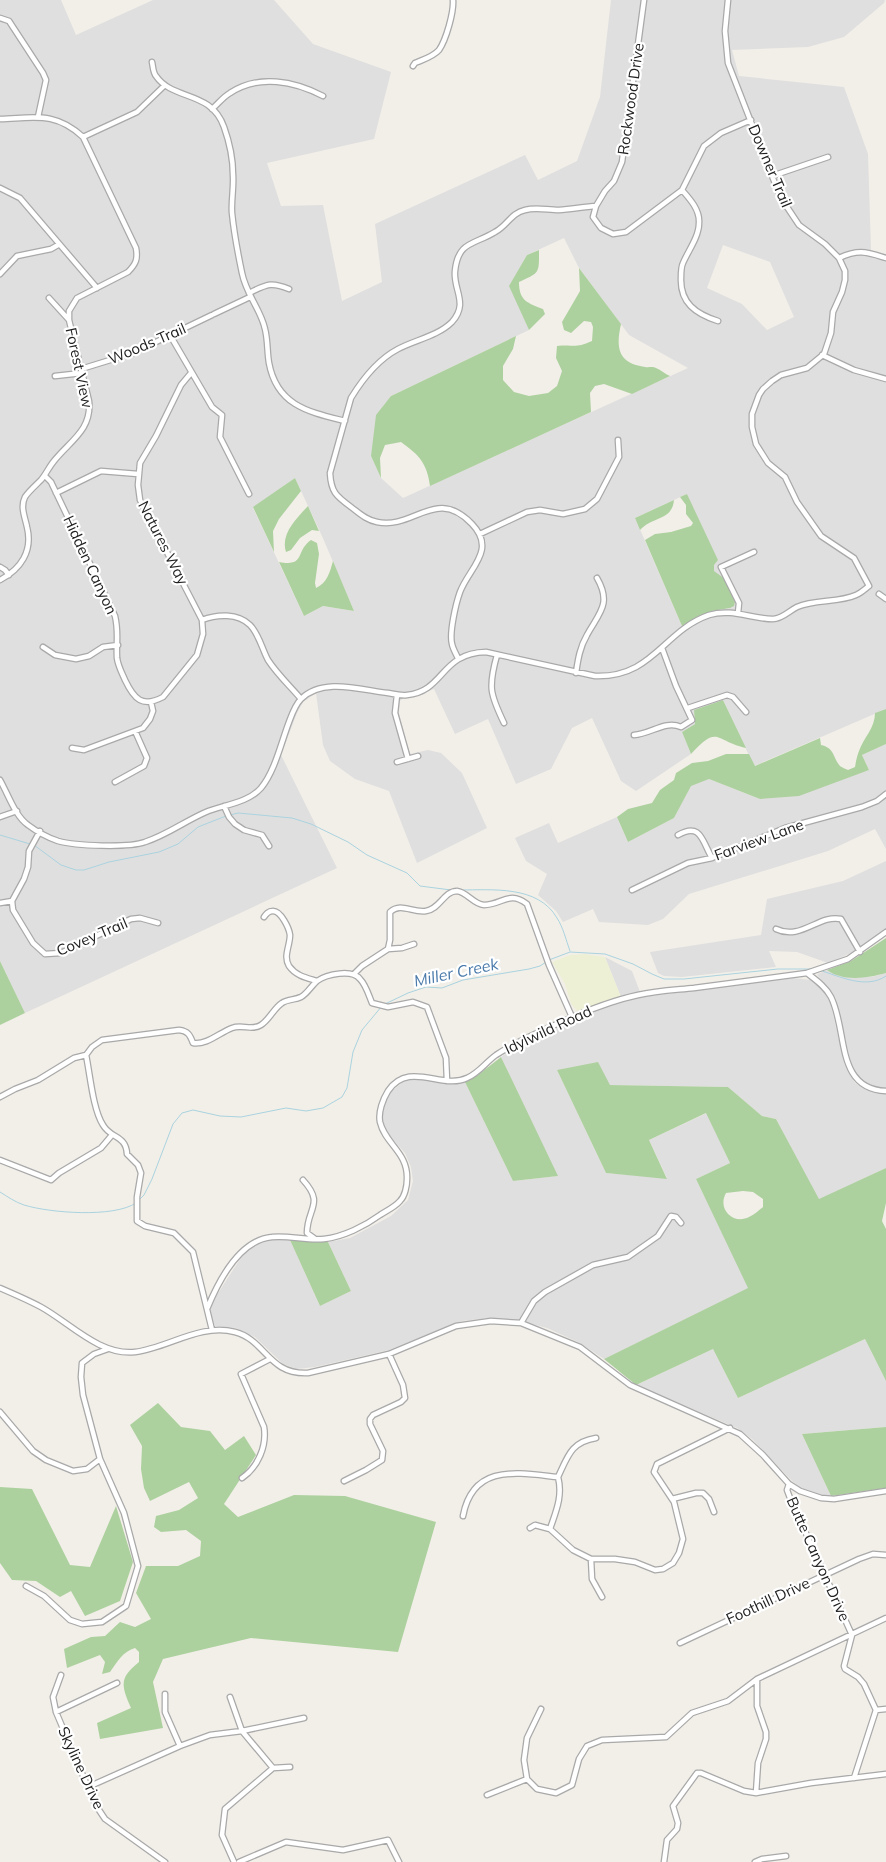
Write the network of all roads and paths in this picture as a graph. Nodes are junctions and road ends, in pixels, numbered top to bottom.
1 (453, 0) edge
2 (644, 0) edge
3 (728, 0) edge
4 (0, 18) edge
5 (152, 62) dead end
6 (413, 66) dead end
7 (165, 85) junction
8 (323, 96) dead end
9 (212, 109) junction
10 (38, 117) junction
11 (0, 119) edge
12 (751, 120) junction
13 (82, 136) junction
14 (828, 157) dead end
15 (772, 176) junction
16 (0, 188) edge
17 (682, 190) junction
18 (596, 206) junction
19 (58, 245) junction
20 (839, 258) junction
21 (886, 258) edge
22 (0, 274) edge
23 (97, 288) junction
24 (289, 289) dead end
25 (249, 295) junction
26 (49, 298) dead end
27 (69, 320) junction
28 (718, 321) dead end
29 (170, 335) junction
30 (822, 355) junction
31 (81, 371) junction
32 (191, 373) junction
33 (54, 376) dead end
34 (886, 379) edge
35 (345, 421) junction
36 (618, 440) dead end
37 (138, 474) junction
38 (45, 476) junction
39 (56, 493) junction
40 (249, 494) dead end
41 (480, 534) junction
42 (754, 552) dead end
43 (0, 567) edge
44 (9, 575) junction
45 (597, 578) dead end
46 (0, 580) edge
47 (879, 594) dead end
48 (886, 600) edge
49 (738, 613) junction
50 (202, 620) junction
51 (118, 645) junction
52 (43, 647) dead end
53 (662, 648) junction
54 (498, 655) junction
55 (458, 658) junction
56 (576, 673) junction
57 (397, 695) junction
58 (301, 699) junction
59 (151, 702) junction
60 (688, 708) junction
61 (746, 712) dead end
62 (504, 723) dead end
63 (135, 732) junction
64 (634, 736) dead end
65 (72, 748) dead end
66 (418, 756) dead end
67 (408, 759) junction
68 (397, 762) dead end
69 (0, 780) edge
70 (114, 782) dead end
71 (886, 794) edge
72 (224, 806) junction
73 (17, 811) junction
74 (0, 818) edge
75 (40, 832) junction
76 (678, 835) dead end
77 (269, 846) dead end
78 (712, 858) junction
79 (632, 890) dead end
80 (12, 901) junction
81 (0, 903) edge
82 (264, 917) dead end
83 (158, 923) dead end
84 (776, 929) dead end
85 (886, 932) edge
86 (414, 944) dead end
87 (388, 949) junction
88 (860, 952) junction
89 (807, 973) junction
90 (354, 974) junction
91 (317, 981) junction
92 (572, 1017) junction
93 (86, 1056) junction
94 (447, 1081) junction
95 (886, 1091) edge
96 (0, 1097) edge
97 (112, 1135) junction
98 (0, 1160) edge
99 (303, 1180) dead end
100 (681, 1223) dead end
101 (315, 1239) junction
102 (0, 1288) edge
103 (207, 1309) junction
104 (521, 1323) junction
105 (212, 1330) junction
106 (108, 1349) junction
107 (389, 1354) junction
108 (270, 1359) junction
109 (0, 1412) edge
110 (730, 1428) junction
111 (596, 1438) dead end
112 (100, 1459) junction
113 (558, 1477) junction
114 (242, 1478) dead end
115 (344, 1481) dead end
116 (788, 1484) junction
117 (886, 1491) edge
118 (672, 1499) junction
119 (714, 1512) dead end
120 (463, 1516) dead end
121 (530, 1528) dead end
122 (550, 1529) junction
123 (886, 1554) edge
124 (590, 1560) junction
125 (824, 1575) junction
126 (26, 1586) dead end
127 (602, 1597) dead end
128 (886, 1618) edge
129 (852, 1635) junction
130 (680, 1643) dead end
131 (61, 1675) dead end
132 (757, 1679) junction
133 (117, 1684) dead end
134 (165, 1694) dead end
135 (230, 1697) dead end
136 (541, 1709) dead end
137 (886, 1709) edge
138 (876, 1710) junction
139 (56, 1712) junction
140 (304, 1718) dead end
141 (242, 1731) junction
142 (180, 1746) junction
143 (290, 1767) dead end
144 (272, 1768) junction
145 (886, 1774) edge
146 (854, 1778) junction
147 (527, 1779) junction
148 (88, 1787) junction
149 (756, 1793) junction
150 (488, 1796) dead end
151 (786, 1856) dead end
152 (158, 1857) junction
153 (154, 1862) edge
154 (165, 1862) edge
155 (234, 1862) edge
156 (239, 1862) edge
157 (399, 1862) edge
158 (664, 1862) edge
159 (755, 1862) edge

1 - 6 street
2 - 18 street, Rockwood Drive
3 - 12 street, Downer Trail
4 - 10 street
5 - 7 street
7 - 9 street
7 - 13 street
8 - 9 street
9 - 25 street
10 - 11 street, Forest View
10 - 13 street, Forest View
12 - 15 street, Downer Trail
12 - 17 street
13 - 23 street, Forest View
14 - 15 street
15 - 20 street, Downer Trail
16 - 19 street
17 - 18 street
17 - 28 street
18 - 35 street
19 - 22 street
19 - 23 street
20 - 21 street
20 - 30 street
23 - 27 street, Forest View
24 - 25 street, Woods Trail
25 - 29 street, Woods Trail
25 - 35 street
26 - 27 street
27 - 31 street, Forest View
29 - 31 street, Woods Trail
29 - 32 street
30 - 34 street
30 - 49 street
31 - 33 street, Woods Trail
31 - 38 street, Forest View
32 - 37 street, Natures Way
32 - 40 street
35 - 41 street
36 - 41 street
37 - 39 street
37 - 50 street, Natures Way
38 - 39 street, Hidden Canyon
38 - 44 street, Forest View
39 - 51 street, Hidden Canyon
41 - 55 street
42 - 49 street
43 - 44 street
44 - 46 street, Forest View
45 - 56 street
47 - 48 street
49 - 53 street
50 - 58 street
50 - 59 street
51 - 52 street
51 - 59 street, Hidden Canyon
53 - 56 street
53 - 60 street
54 - 55 street
54 - 56 street
54 - 62 street
55 - 57 street
57 - 58 street
57 - 67 street
58 - 72 street
59 - 63 street
60 - 61 street
60 - 64 street
63 - 65 street
63 - 70 street
66 - 67 street
67 - 68 street
69 - 73 street
71 - 78 street, Farview Lane
72 - 75 street
72 - 77 street
73 - 74 street
73 - 75 street
75 - 80 street
76 - 78 street
78 - 79 street, Farview Lane
80 - 81 street
80 - 83 street, Covey Trail
82 - 91 street
84 - 88 street
85 - 88 street, Idylwild Road
86 - 87 street
87 - 90 street
87 - 92 street
88 - 89 street, Idylwild Road
89 - 92 street, Idylwild Road
89 - 95 street
90 - 91 street
90 - 94 street
91 - 93 street
92 - 94 street, Idylwild Road
93 - 96 street
93 - 97 street
94 - 101 street, Idylwild Road
97 - 98 street
97 - 103 street
99 - 101 street
100 - 104 street
101 - 103 street, Idylwild Road
102 - 106 street
103 - 105 street
104 - 107 street
104 - 110 street
105 - 106 street
105 - 108 street
106 - 112 street
107 - 108 street
107 - 115 street
108 - 114 street
109 - 112 street
110 - 116 street
110 - 118 street
111 - 113 street
112 - 126 street
113 - 120 street
113 - 122 street
116 - 117 street
116 - 125 street, Butte Canyon Drive
118 - 119 street
118 - 124 street
121 - 122 street
122 - 124 street
123 - 125 street, Foothill Drive
124 - 127 street
125 - 129 street, Butte Canyon Drive
125 - 130 street, Foothill Drive
128 - 129 street
129 - 132 street
129 - 138 street, Butte Canyon Drive
131 - 139 street, Skyline Drive
132 - 147 street
132 - 149 street
133 - 139 street
134 - 142 street
135 - 141 street
136 - 147 street
137 - 138 street
138 - 146 street
139 - 148 street, Skyline Drive
140 - 141 street
141 - 142 street
141 - 144 street
142 - 148 street
143 - 144 street
144 - 155 street
145 - 146 street
146 - 149 street
147 - 150 street
148 - 152 street, Skyline Drive
149 - 158 street
151 - 159 street
152 - 153 street
152 - 154 street, Skyline Drive
156 - 157 street

